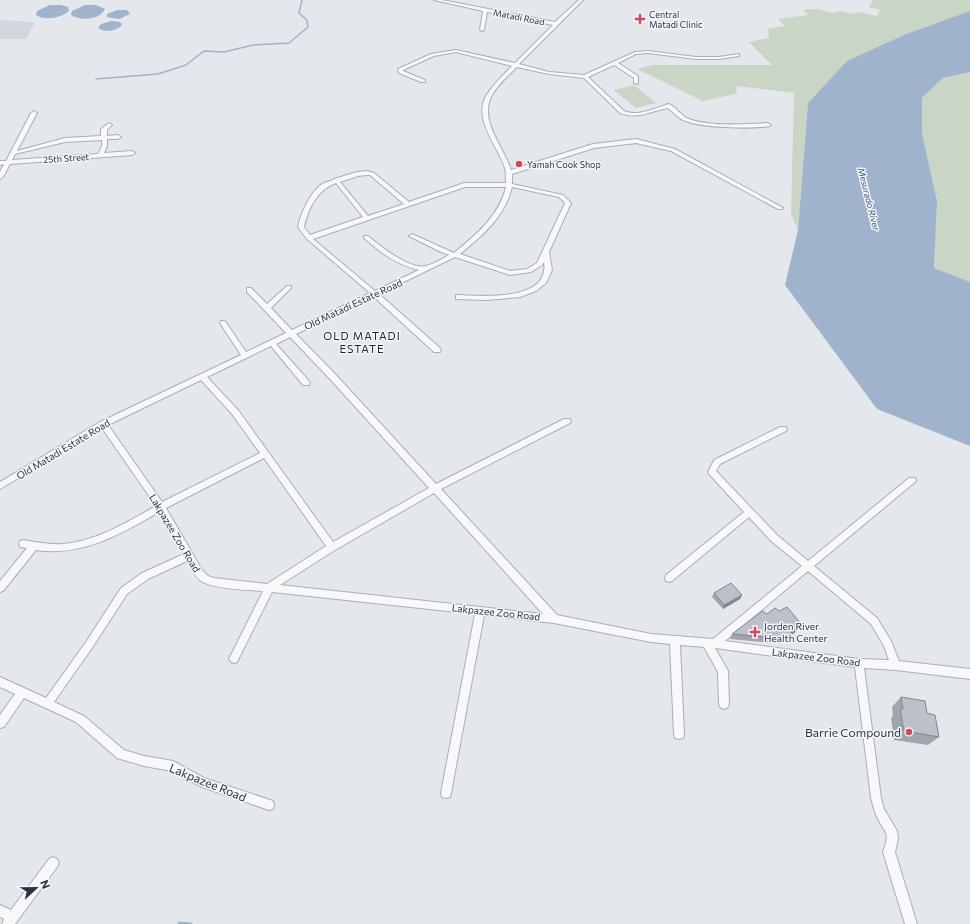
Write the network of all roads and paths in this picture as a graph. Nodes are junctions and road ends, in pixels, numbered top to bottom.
1 (436, 0) edge
2 (581, 0) edge
3 (485, 10) junction
4 (556, 24) junction
5 (482, 30) dead end
6 (737, 54) dead end
7 (615, 62) junction
8 (516, 65) junction
9 (585, 78) junction
10 (423, 81) dead end
11 (636, 83) dead end
12 (34, 113) dead end
13 (109, 125) dead end
14 (768, 125) dead end
15 (118, 137) dead end
16 (104, 138) junction
17 (14, 153) junction
18 (132, 153) dead end
19 (100, 156) junction
20 (0, 163) edge
21 (8, 163) junction
22 (508, 173) junction
23 (0, 178) edge
24 (336, 180) junction
25 (509, 185) junction
26 (408, 204) junction
27 (780, 208) dead end
28 (367, 218) junction
29 (412, 236) dead end
30 (366, 237) dead end
31 (309, 238) junction
32 (546, 253) junction
33 (455, 255) junction
34 (427, 269) junction
35 (289, 287) dead end
36 (249, 290) dead end
37 (376, 294) junction
38 (458, 297) dead end
39 (267, 308) junction
40 (223, 323) dead end
41 (291, 333) junction
42 (272, 343) junction
43 (437, 350) dead end
44 (245, 356) junction
45 (202, 377) junction
46 (306, 383) dead end
47 (567, 421) dead end
48 (103, 424) junction
49 (783, 429) dead end
50 (265, 454) junction
51 (912, 480) dead end
52 (0, 486) edge
53 (436, 488) junction
54 (161, 507) junction
55 (749, 513) junction
56 (23, 544) dead end
57 (34, 546) junction
58 (332, 547) junction
59 (189, 556) junction
60 (808, 567) junction
61 (669, 578) dead end
62 (0, 588) edge
63 (270, 588) junction
64 (480, 610) junction
65 (554, 619) junction
66 (675, 640) junction
67 (711, 643) junction
68 (234, 659) dead end
69 (859, 663) junction
70 (896, 665) junction
71 (970, 674) edge
72 (0, 682) edge
73 (22, 692) junction
74 (48, 704) junction
75 (724, 704) dead end
76 (0, 723) edge
77 (679, 734) dead end
78 (446, 793) dead end
79 (269, 805) dead end
80 (53, 864) dead end
81 (0, 912) edge
82 (10, 921) edge
83 (911, 924) edge

1 - 3 street, Matadi Road
2 - 4 street, Old Matadi Estate Road
3 - 4 street, Matadi Road
3 - 5 street
4 - 8 street, Old Matadi Estate Road
6 - 7 street
7 - 9 street
7 - 11 street
8 - 9 street
8 - 10 street
8 - 22 street, Old Matadi Estate Road
9 - 14 street
12 - 17 street
13 - 16 street
15 - 16 street
16 - 17 street
16 - 19 street
17 - 21 street
18 - 19 street, 25th Street
19 - 21 street, 25th Street
20 - 21 street, 25th Street
21 - 23 street
22 - 25 street, Old Matadi Estate Road
22 - 27 street
24 - 26 street
24 - 28 street
24 - 31 street
25 - 26 street
25 - 32 street
25 - 33 street, Old Matadi Estate Road
26 - 28 street
28 - 31 street
29 - 33 street
30 - 34 street
31 - 37 street
32 - 33 street
32 - 38 street
33 - 34 street, Old Matadi Estate Road
34 - 37 street, Old Matadi Estate Road
35 - 39 street
36 - 39 street
37 - 41 street, Old Matadi Estate Road
37 - 43 street
39 - 41 street
40 - 44 street
41 - 42 street, Old Matadi Estate Road
41 - 53 street
42 - 44 street, Old Matadi Estate Road
42 - 46 street
44 - 45 street, Old Matadi Estate Road
45 - 48 street, Old Matadi Estate Road
45 - 50 street
47 - 53 street
48 - 52 street, Old Matadi Estate Road
48 - 54 street, Lakpazee Zoo Road
49 - 55 street
50 - 54 street
50 - 58 street
51 - 60 street
53 - 58 street
53 - 65 street
54 - 57 street
54 - 59 street, Lakpazee Zoo Road
55 - 60 street
55 - 61 street
56 - 57 street
57 - 62 street
58 - 63 street
59 - 63 street, Lakpazee Zoo Road
59 - 74 street
60 - 67 street
60 - 70 street
63 - 64 street, Lakpazee Zoo Road
63 - 68 street
64 - 65 street, Lakpazee Zoo Road
64 - 78 street
65 - 66 street, Lakpazee Zoo Road
66 - 67 street, Lakpazee Zoo Road
66 - 77 street
67 - 69 street, Lakpazee Zoo Road
67 - 75 street
69 - 70 street, Lakpazee Zoo Road
69 - 83 street
70 - 71 street, Lakpazee Zoo Road
72 - 73 street, Lakpazee Road
73 - 74 street, Lakpazee Road
73 - 76 street
74 - 79 street, Lakpazee Road
80 - 82 street
81 - 82 street

